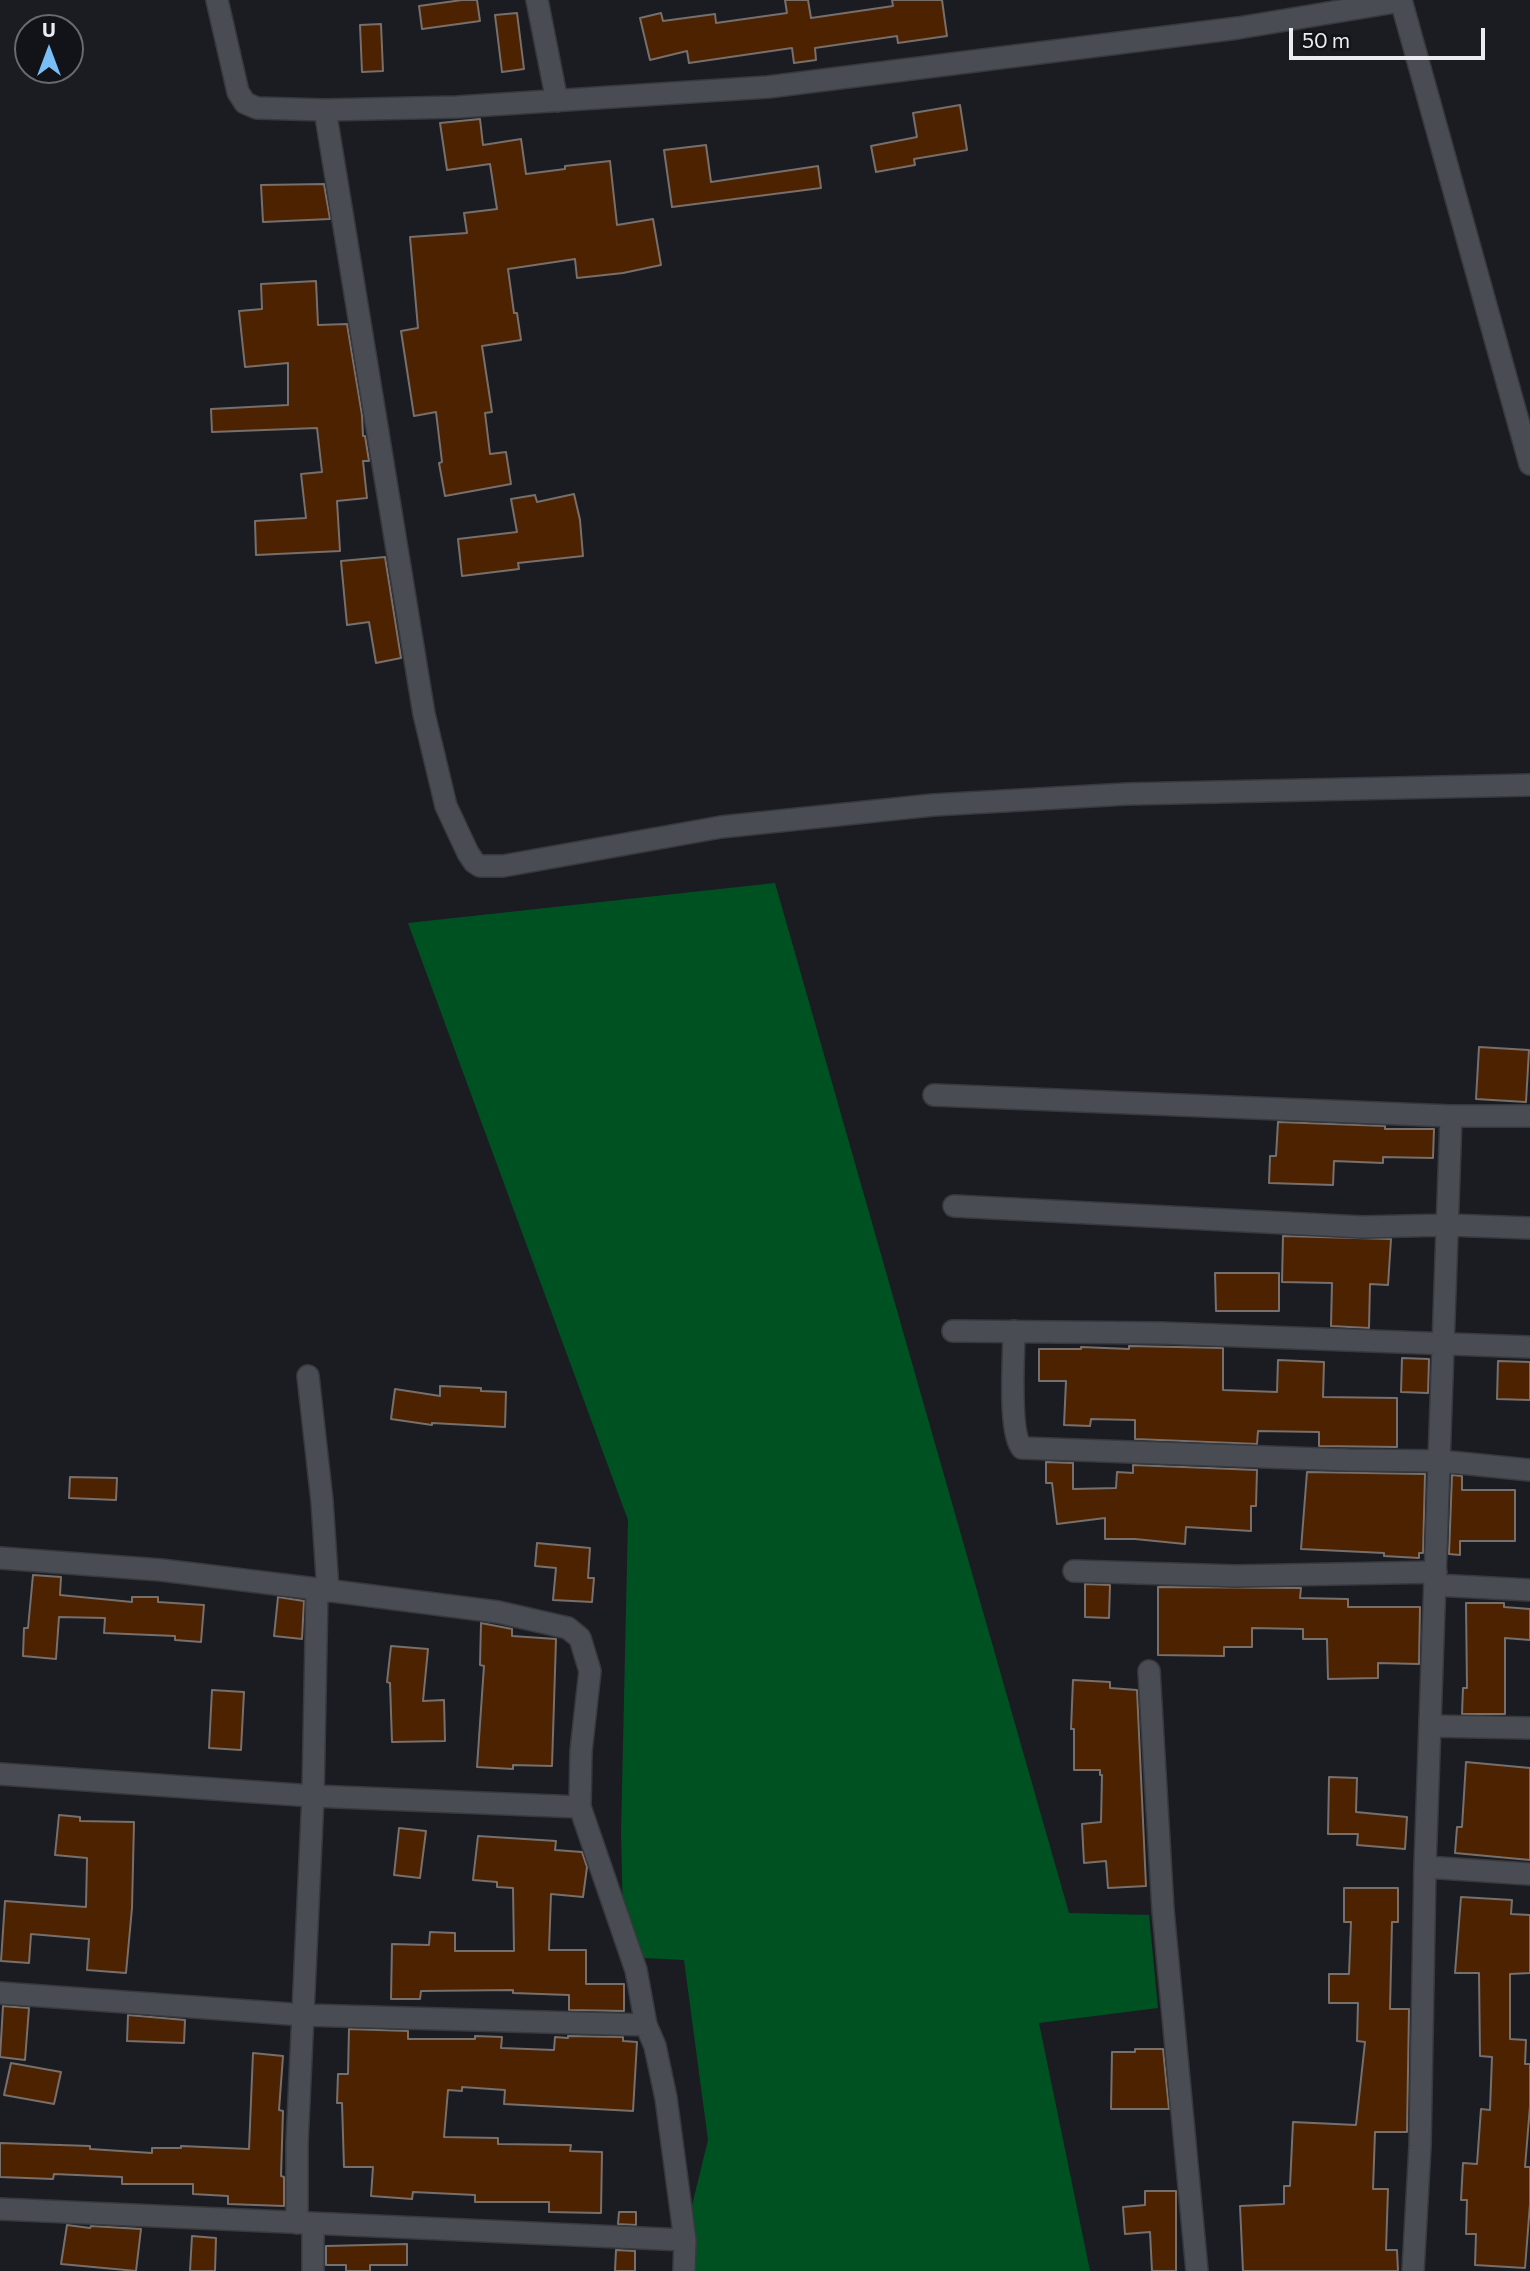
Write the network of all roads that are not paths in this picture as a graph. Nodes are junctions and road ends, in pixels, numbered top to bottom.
1 (217, 0) edge
2 (537, 0) edge
3 (1401, 1) edge
4 (557, 101) junction
5 (325, 110) junction
6 (1525, 428) edge
7 (1530, 464) edge
8 (1530, 785) edge
9 (934, 1095) dead end
10 (1451, 1116) junction
11 (1530, 1116) edge
12 (954, 1206) dead end
13 (1448, 1226) junction
14 (1530, 1228) edge
15 (953, 1331) dead end
16 (1014, 1331) junction
17 (1444, 1343) junction
18 (1530, 1347) edge
19 (308, 1376) dead end
20 (1440, 1461) junction
21 (1530, 1470) edge
22 (0, 1558) edge
23 (1074, 1571) dead end
24 (1436, 1579) junction
25 (322, 1590) junction
26 (1530, 1590) edge
27 (1149, 1671) dead end
28 (1430, 1726) junction
29 (1530, 1728) edge
30 (0, 1774) edge
31 (313, 1796) junction
32 (580, 1807) junction
33 (1425, 1867) junction
34 (1530, 1874) edge
35 (0, 1993) edge
36 (304, 2015) junction
37 (646, 2025) junction
38 (0, 2209) edge
39 (305, 2223) junction
40 (685, 2240) junction
41 (313, 2271) edge
42 (684, 2271) edge
43 (1197, 2271) edge
44 (1413, 2271) edge

1 - 5 street
2 - 4 street
3 - 4 street
3 - 6 street
4 - 5 street
5 - 8 street
6 - 7 street
9 - 10 street
10 - 11 street
10 - 13 street
12 - 13 street
13 - 14 street
13 - 17 street
15 - 16 street
16 - 17 street
16 - 20 street
17 - 18 street
17 - 20 street
19 - 25 street
20 - 21 street
20 - 24 street
22 - 25 street
23 - 24 street
24 - 26 street
24 - 28 street
25 - 31 street
25 - 32 street
27 - 43 street
28 - 29 street
28 - 33 street
30 - 31 street
31 - 32 street
31 - 36 street
32 - 37 street
33 - 34 street
33 - 44 street
35 - 36 street
36 - 37 street
36 - 39 street
37 - 40 street
38 - 39 street
39 - 40 street
39 - 41 street
40 - 42 street

